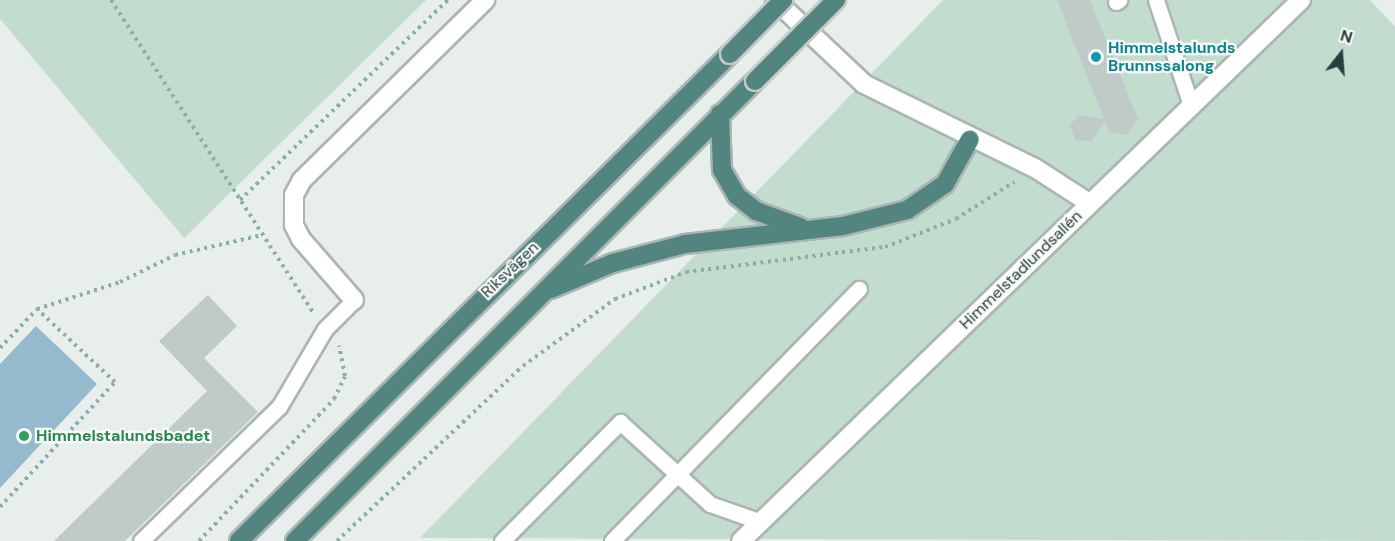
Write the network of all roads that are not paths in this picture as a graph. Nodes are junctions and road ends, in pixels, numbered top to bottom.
1 (485, 0) edge
2 (775, 0) edge
3 (783, 0) edge
4 (836, 0) edge
5 (1156, 0) edge
6 (1301, 0) edge
7 (1191, 105) junction
8 (720, 114) junction
9 (970, 139) junction
10 (1089, 203) junction
11 (807, 229) junction
12 (860, 289) dead end
13 (544, 292) junction
14 (354, 300) joint
15 (676, 474) junction
16 (761, 522) junction
17 (141, 541) edge
18 (238, 541) edge
19 (295, 541) edge
20 (502, 541) edge
21 (612, 541) edge
22 (741, 541) edge

1 - 14 street
2 - 9 street
3 - 18 highway, Riksvägen, bridge
4 - 8 highway, bridge
5 - 7 lane
6 - 7 street, Himmelstadlundsallén
7 - 10 street, Himmelstadlundsallén
8 - 11 highway
8 - 13 highway
9 - 10 street
9 - 11 highway
10 - 16 street, Himmelstadlundsallén
11 - 13 highway
12 - 15 lane
13 - 19 highway
14 - 17 lane
15 - 16 lane
15 - 20 lane
15 - 21 lane
16 - 22 street, Himmelstadlundsallén

